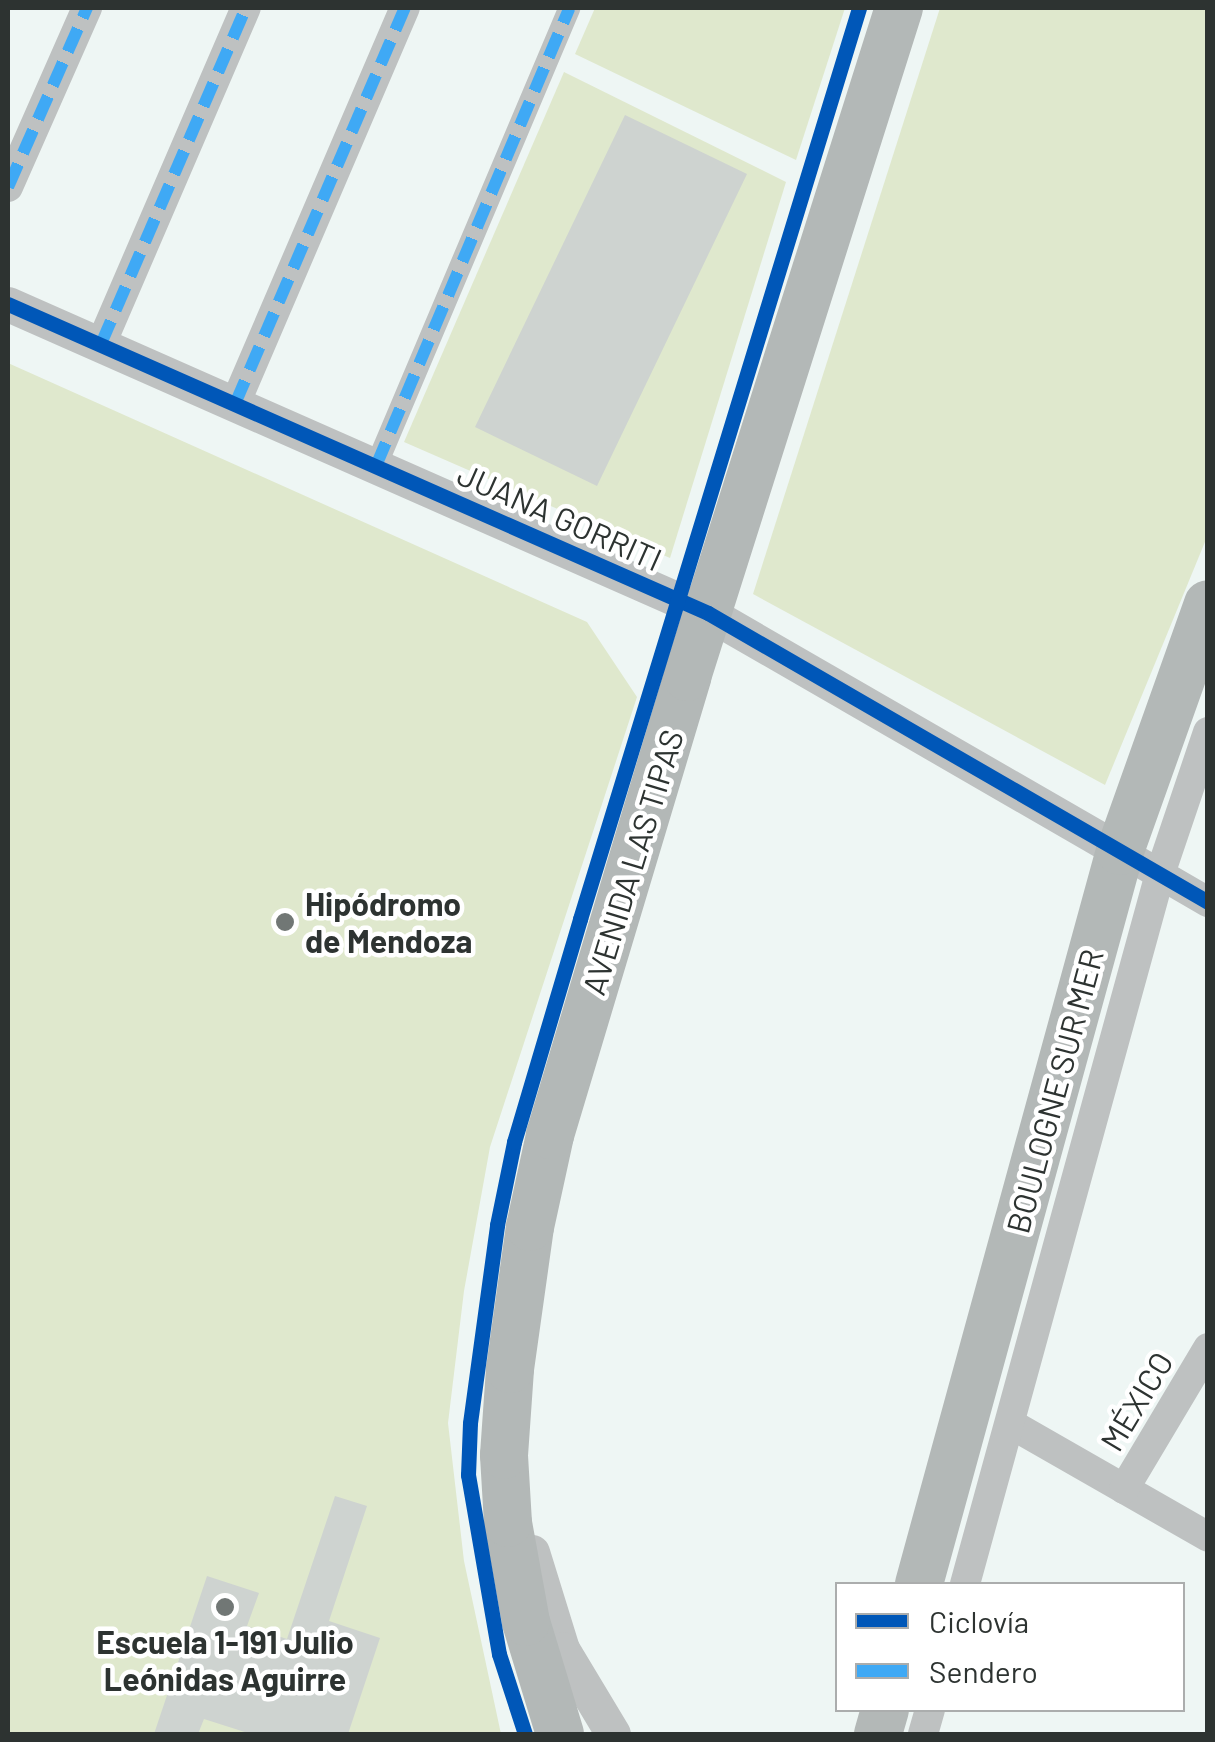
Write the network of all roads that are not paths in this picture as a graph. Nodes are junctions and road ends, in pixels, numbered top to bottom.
1 (87, 8) edge
2 (246, 8) edge
3 (405, 8) edge
4 (569, 8) edge
5 (899, 8) edge
6 (8, 187) edge
7 (8, 304) edge
8 (101, 344) junction
9 (234, 404) junction
10 (376, 466) junction
11 (1208, 604) edge
12 (708, 613) junction
13 (1208, 732) edge
14 (1120, 851) junction
15 (1160, 874) junction
16 (1208, 902) edge
17 (1208, 1348) edge
18 (1010, 1424) junction
19 (504, 1455) junction
20 (1124, 1490) junction
21 (1208, 1537) edge
22 (920, 1582) edge
23 (966, 1582) edge
24 (560, 1734) edge
25 (614, 1734) edge

1 - 6 street
2 - 8 street
3 - 9 street
4 - 10 street
5 - 12 highway, AVENIDA LAS TIPAS
7 - 8 street, JUANA GORRITI
8 - 9 street, JUANA GORRITI
9 - 10 street, JUANA GORRITI
10 - 12 street, JUANA GORRITI
11 - 14 highway, BOULOGNE SUR MER
12 - 14 street, JUANA GORRITI
12 - 19 highway, AVENIDA LAS TIPAS
13 - 15 street, BOULOGNE SUR MER
14 - 15 street
14 - 22 highway, BOULOGNE SUR MER
15 - 16 street
15 - 18 street, BOULOGNE SUR MER
17 - 20 street, MÉXICO
18 - 20 street
18 - 23 street, BOULOGNE SUR MER
19 - 24 highway, AVENIDA LAS TIPAS
19 - 25 street
20 - 21 street

